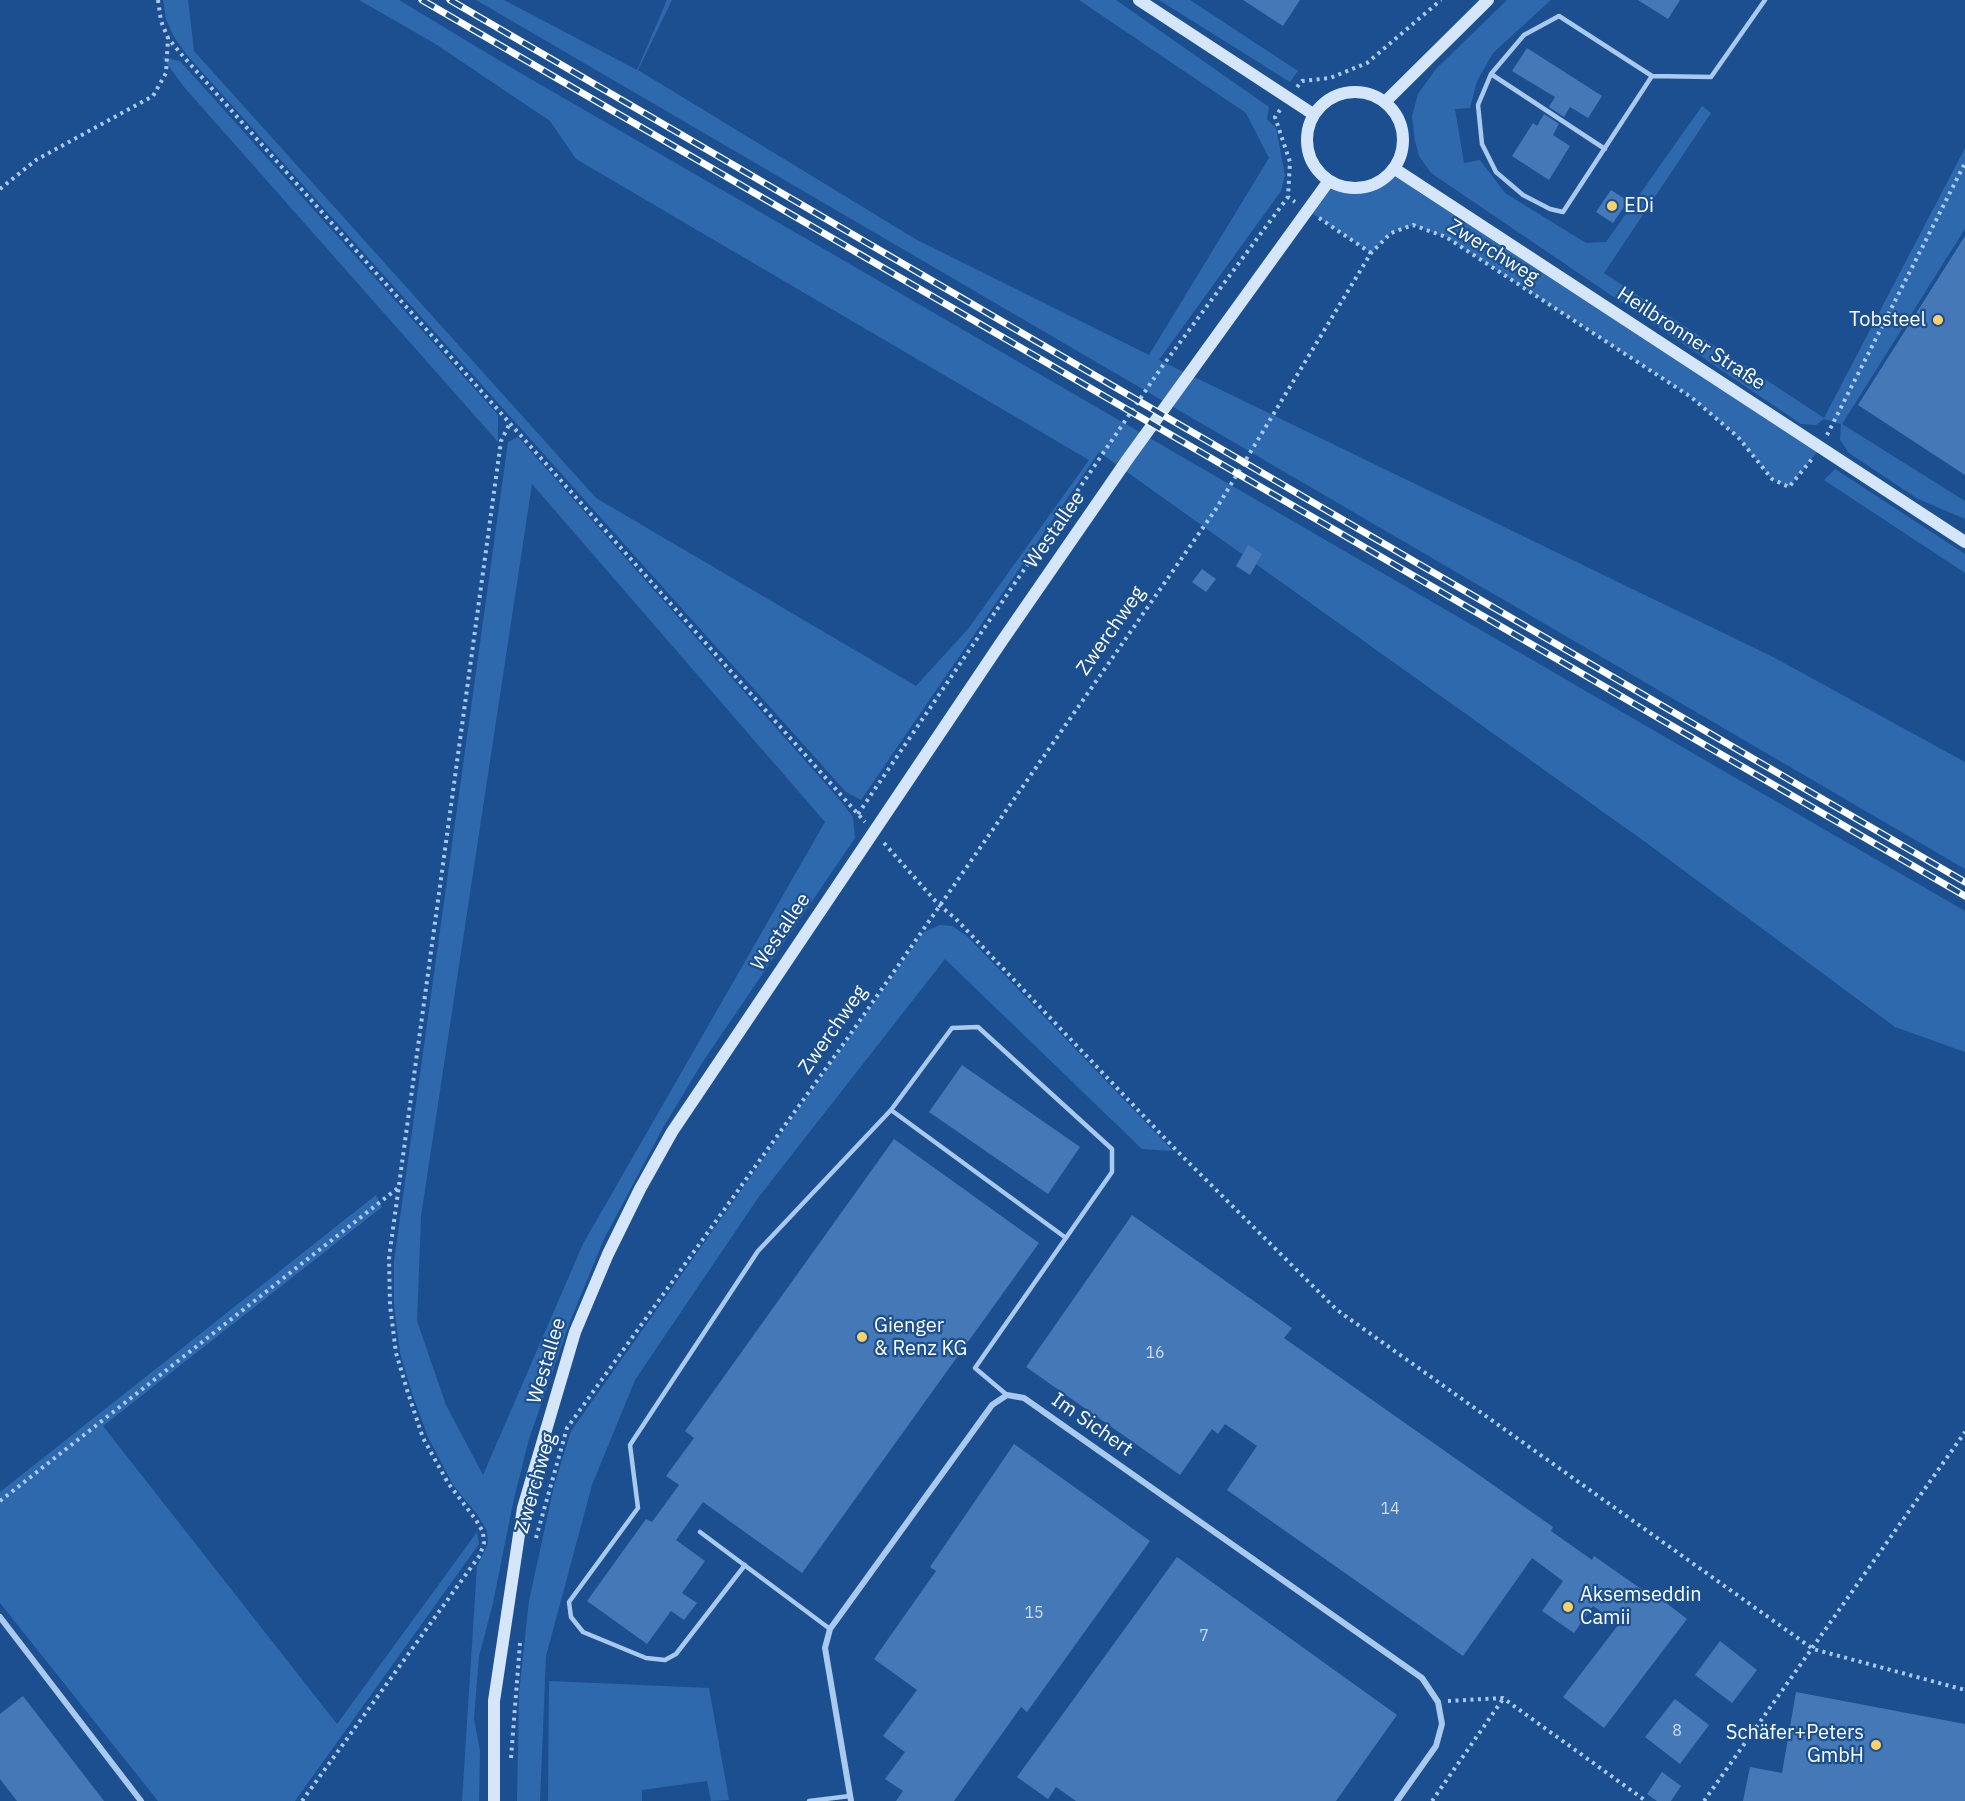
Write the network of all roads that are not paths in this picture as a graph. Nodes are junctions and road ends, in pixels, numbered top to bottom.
1 (1139, 0) edge
2 (1488, 0) edge
3 (1765, 0) edge
4 (1491, 74) junction
5 (1652, 76) junction
6 (1385, 102) junction
7 (1313, 114) junction
8 (1605, 149) junction
9 (1395, 169) junction
10 (1328, 182) junction
11 (1965, 542) edge
12 (891, 1110) junction
13 (1066, 1238) junction
14 (1007, 1395) junction
15 (700, 1532) dead end
16 (745, 1565) junction
17 (0, 1617) edge
18 (830, 1629) junction
19 (850, 1798) edge
20 (141, 1801) edge
21 (494, 1801) edge
22 (809, 1801) edge
23 (1397, 1801) edge

1 - 7 main road
2 - 6 main road
3 - 5 lane
4 - 5 lane
4 - 8 lane
4 - 8 lane
5 - 8 lane
6 - 7 main road
6 - 9 main road
7 - 10 main road
9 - 10 main road
9 - 11 main road, Heilbronner Straße
10 - 21 main road, Westallee
12 - 13 lane
12 - 13 lane
12 - 16 lane
13 - 14 lane
14 - 18 street
14 - 23 street, Im Sichert
15 - 16 lane
16 - 18 lane
17 - 20 street
18 - 19 street
19 - 22 lane

